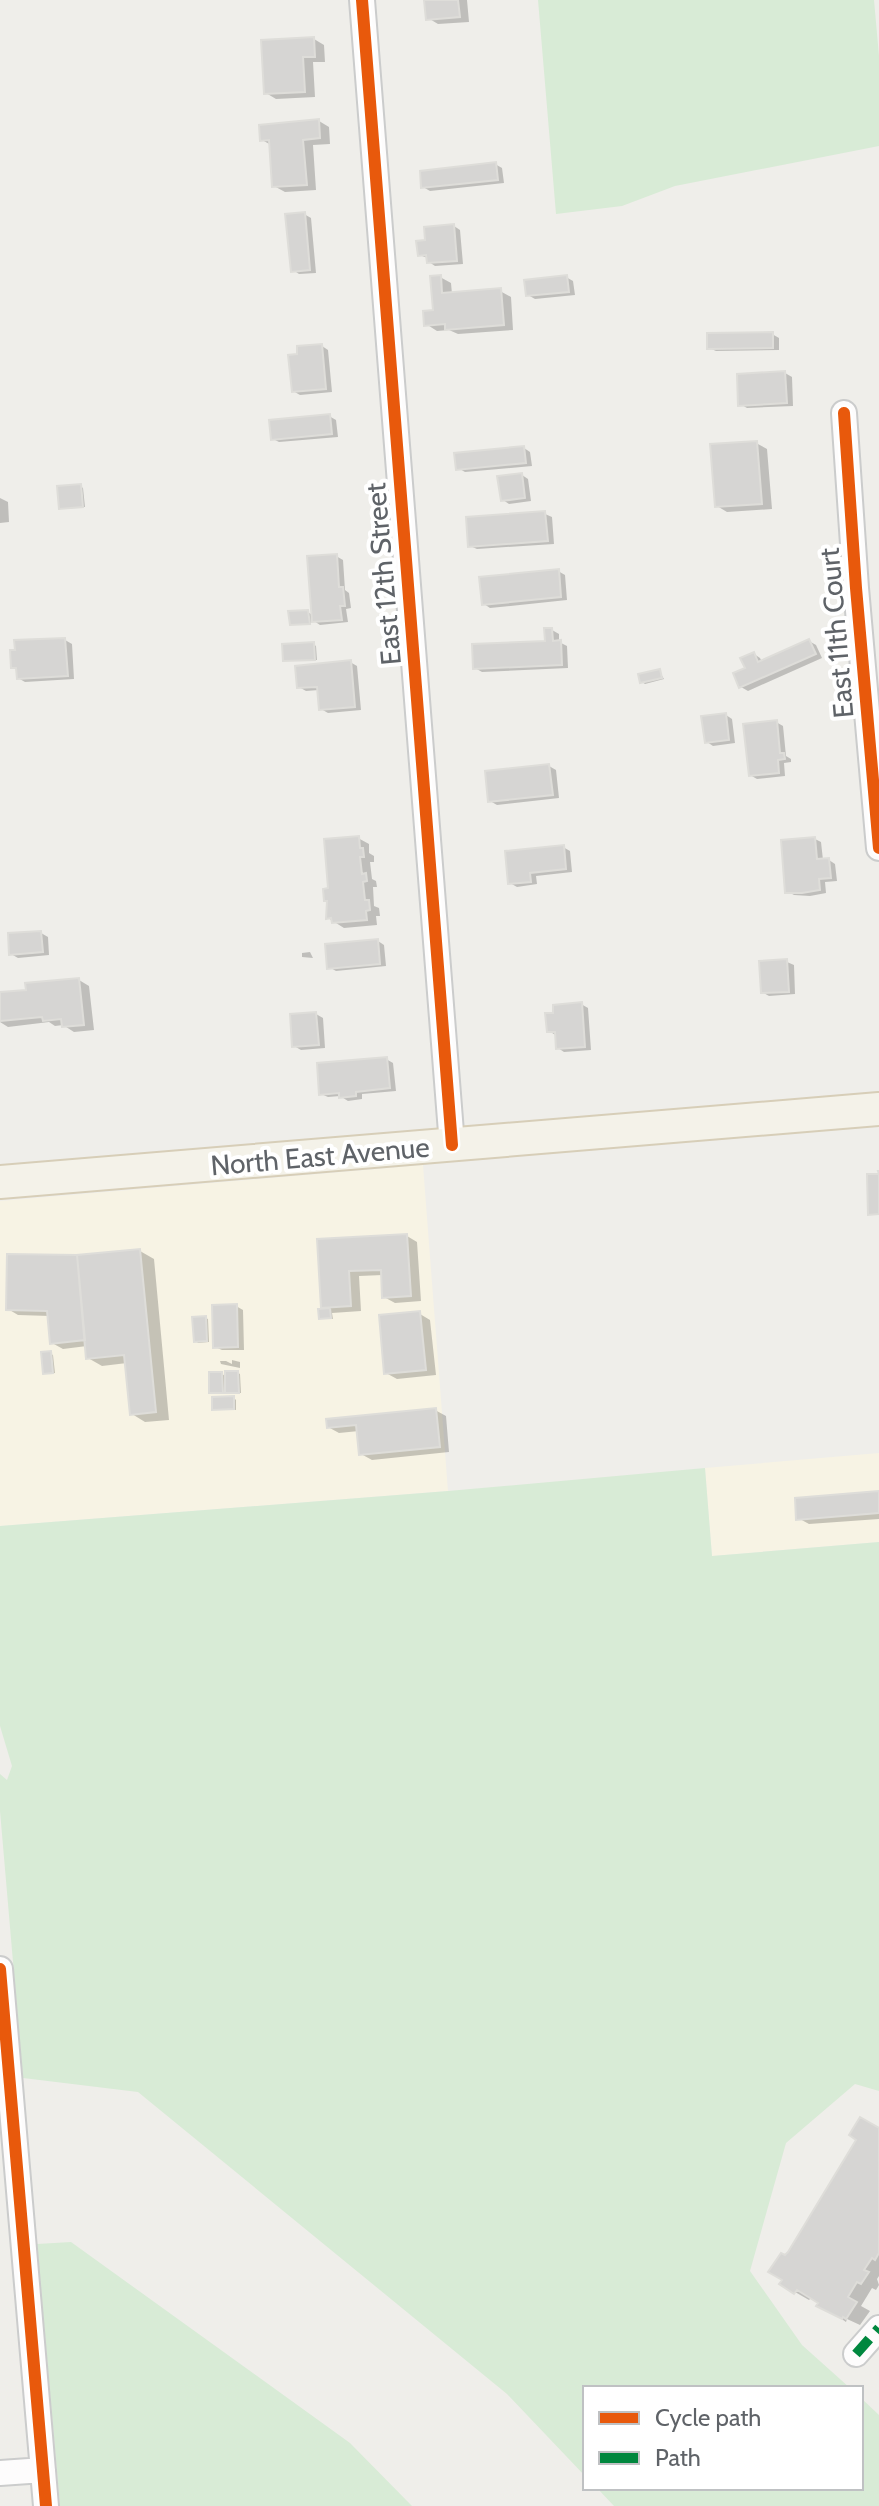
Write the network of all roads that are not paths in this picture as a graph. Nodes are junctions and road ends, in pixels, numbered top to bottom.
1 (362, 0) edge
2 (844, 413) dead end
3 (867, 587) edge
4 (879, 848) edge
5 (879, 1109) edge
6 (452, 1145) junction
7 (0, 1182) edge
8 (0, 1969) edge
9 (879, 2328) edge
10 (856, 2354) dead end
11 (43, 2470) junction
12 (0, 2473) edge
13 (46, 2506) edge

1 - 6 street, East 12th Street
2 - 3 street, East 11th Court
3 - 4 street, East 11th Court
5 - 6 main road, North East Avenue
6 - 7 main road, North East Avenue
8 - 11 street
9 - 10 street
11 - 12 street
11 - 13 street

